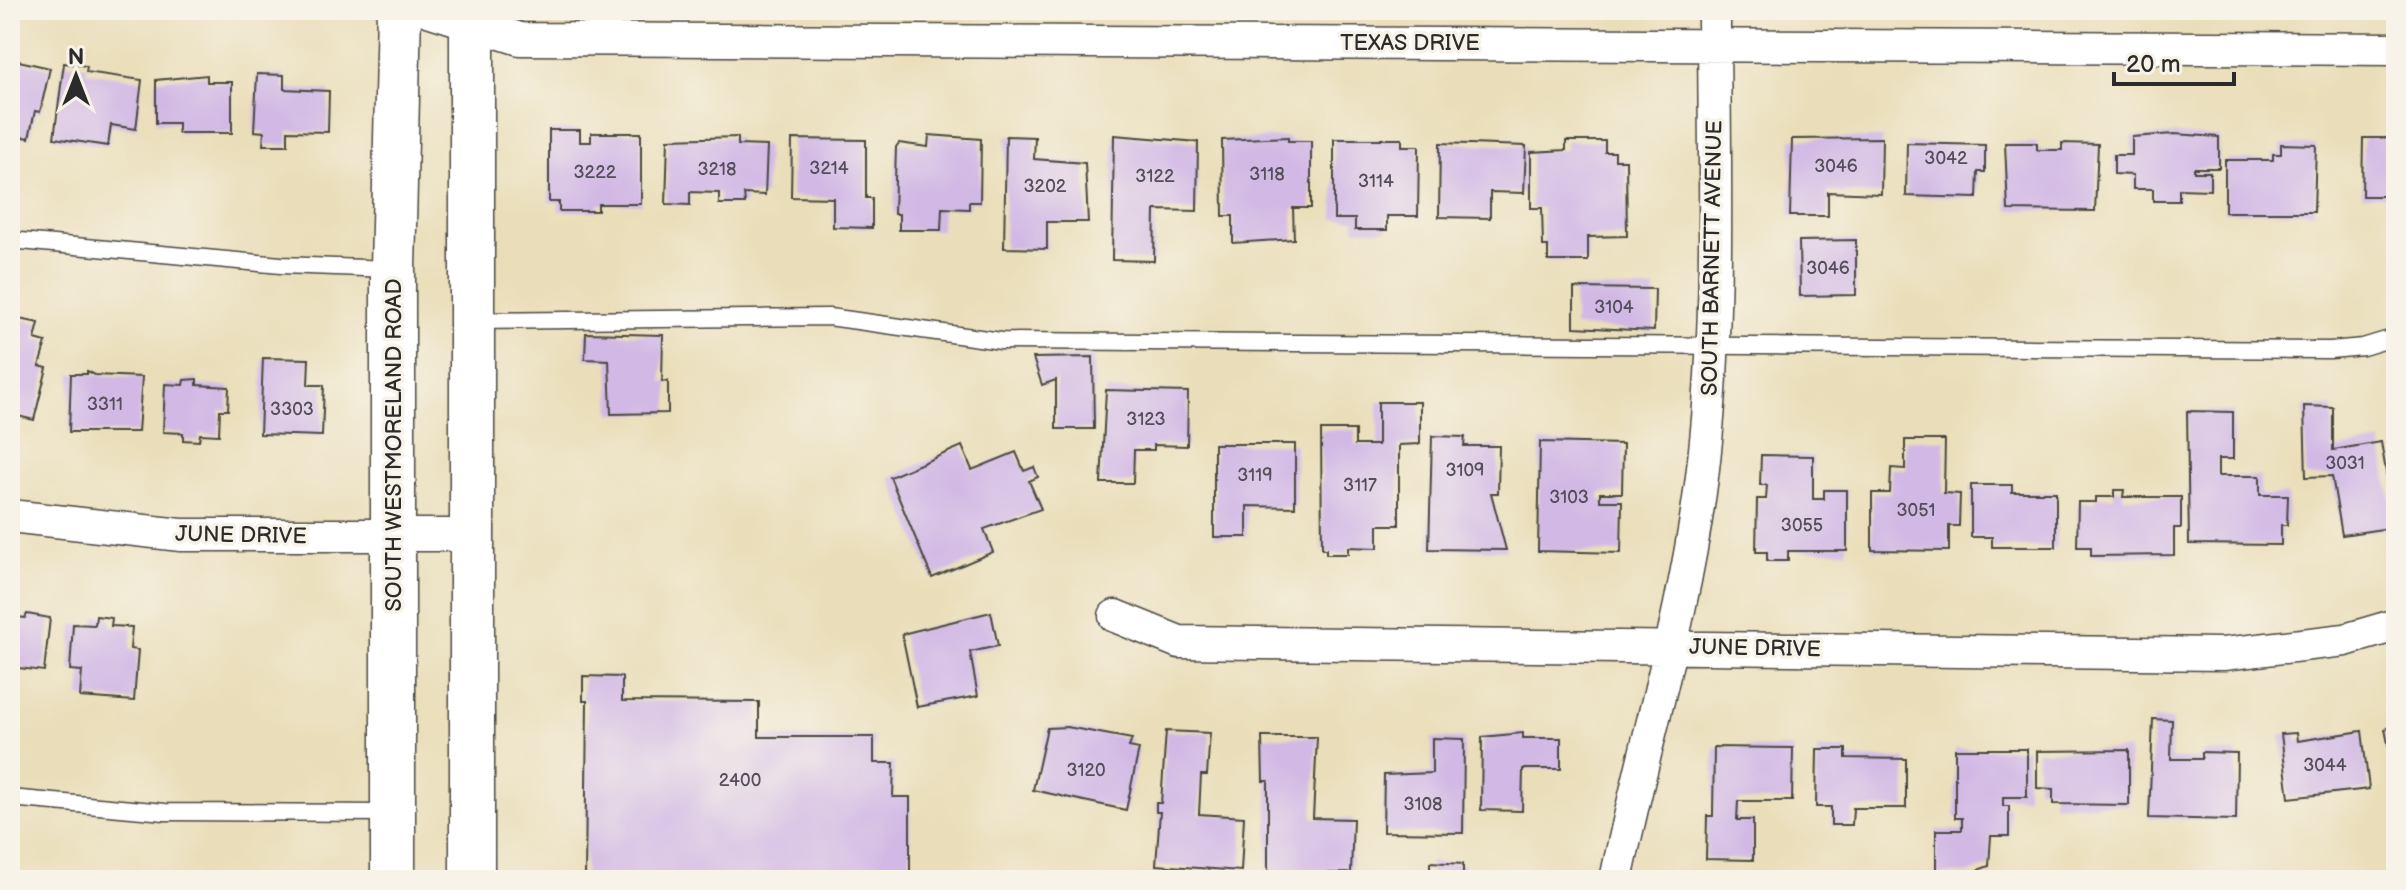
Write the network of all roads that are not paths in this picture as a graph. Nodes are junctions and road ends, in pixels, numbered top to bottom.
1 (399, 10) edge
2 (428, 10) edge
3 (1714, 10) edge
4 (472, 18) edge
5 (1714, 43) junction
6 (2396, 49) edge
7 (10, 240) edge
8 (393, 269) junction
9 (472, 321) junction
10 (2396, 337) edge
11 (1713, 345) junction
12 (10, 516) edge
13 (392, 535) junction
14 (473, 535) junction
15 (1115, 616) dead end
16 (2396, 625) edge
17 (1673, 646) junction
18 (10, 798) edge
19 (393, 812) junction
20 (393, 880) edge
21 (472, 880) edge
22 (1616, 880) edge

1 - 8 main road, SOUTH WESTMORELAND ROAD
2 - 4 street, TEXAS DRIVE
3 - 5 street, SOUTH BARNETT AVENUE
4 - 5 street, TEXAS DRIVE
4 - 9 main road
5 - 6 street, TEXAS DRIVE
5 - 11 street, SOUTH BARNETT AVENUE
7 - 8 lane
8 - 13 main road, SOUTH WESTMORELAND ROAD
9 - 11 lane
9 - 14 main road
10 - 11 lane
11 - 17 street, SOUTH BARNETT AVENUE
12 - 13 street, JUNE DRIVE
13 - 14 street, JUNE DRIVE
13 - 19 main road, SOUTH WESTMORELAND ROAD
14 - 21 main road
15 - 17 street, JUNE DRIVE
16 - 17 street, JUNE DRIVE
17 - 22 street, SOUTH BARNETT AVENUE
18 - 19 lane
19 - 20 main road, SOUTH WESTMORELAND ROAD

